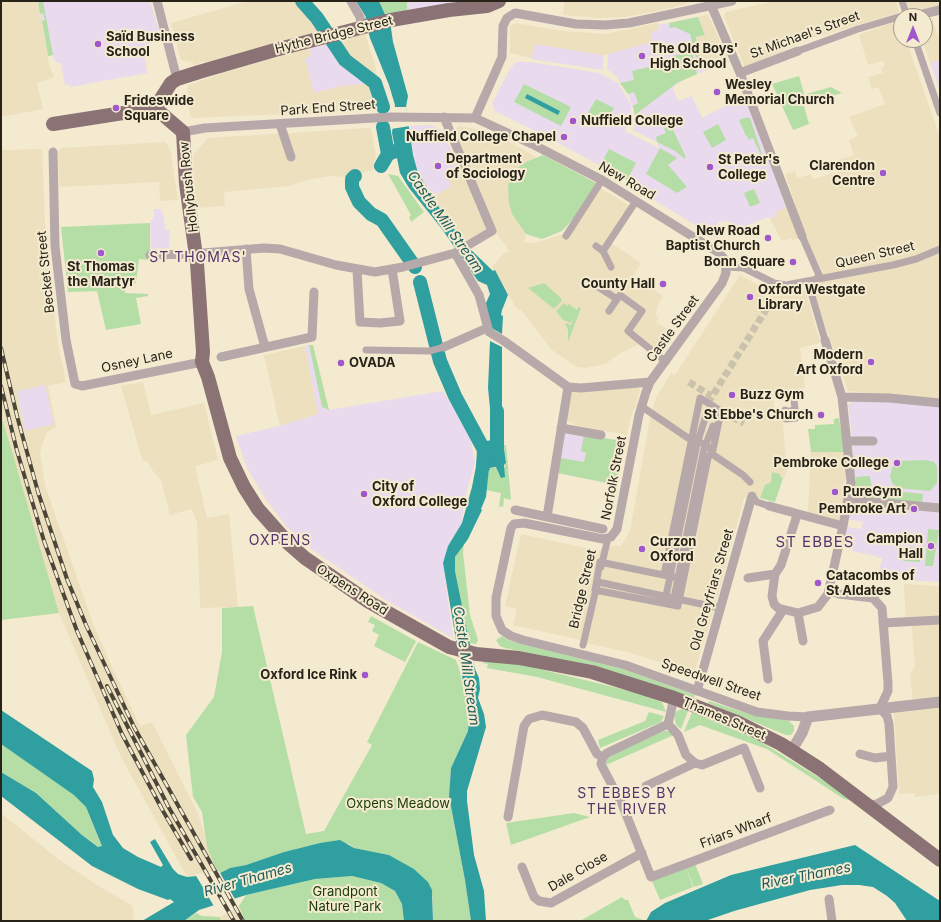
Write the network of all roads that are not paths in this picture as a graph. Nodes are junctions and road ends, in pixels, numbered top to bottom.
1 (157, 1) edge
2 (352, 1) edge
3 (507, 1) edge
4 (732, 1) edge
5 (493, 4) edge
6 (711, 5) junction
7 (893, 19) edge
8 (363, 27) junction
9 (918, 48) edge
10 (798, 51) joint
11 (740, 73) junction
12 (181, 78) junction
13 (155, 108) junction
14 (940, 113) edge
15 (444, 117) junction
16 (456, 117) junction
17 (475, 118) junction
18 (53, 124) dead end
19 (280, 124) junction
20 (183, 132) junction
21 (451, 135) junction
22 (53, 152) dead end
23 (291, 156) dead end
24 (602, 180) junction
25 (636, 201) junction
26 (566, 236) dead end
27 (802, 236) joint
28 (596, 246) dead end
29 (246, 249) junction
30 (940, 249) edge
31 (603, 251) junction
32 (456, 252) junction
33 (196, 253) junction
34 (150, 255) dead end
35 (611, 267) dead end
36 (726, 267) junction
37 (392, 269) junction
38 (357, 270) junction
39 (814, 281) junction
40 (592, 283) dead end
41 (314, 292) dead end
42 (617, 298) junction
43 (609, 311) dead end
44 (488, 330) junction
45 (825, 340) joint
46 (265, 347) junction
47 (444, 347) joint
48 (366, 350) dead end
49 (221, 357) dead end
50 (202, 362) junction
51 (666, 362) junction
52 (650, 382) junction
53 (78, 386) joint
54 (568, 387) junction
55 (842, 397) junction
56 (794, 400) dead end
57 (940, 403) edge
58 (641, 406) junction
59 (707, 412) tunnel mouth
60 (786, 413) dead end
61 (715, 427) dead end
62 (561, 428) junction
63 (601, 434) dead end
64 (690, 438) junction
65 (848, 441) junction
66 (874, 441) dead end
67 (714, 453) junction
68 (750, 482) dead end
69 (682, 485) junction
70 (702, 489) junction
71 (752, 496) joint
72 (849, 500) junction
73 (769, 506) joint
74 (940, 508) edge
75 (515, 510) dead end
76 (797, 515) junction
77 (547, 517) junction
78 (843, 526) junction
79 (674, 527) junction
80 (603, 529) dead end
81 (694, 531) junction
82 (608, 538) junction
83 (775, 574) junction
84 (664, 575) junction
85 (748, 578) dead end
86 (684, 579) junction
87 (596, 587) junction
88 (830, 588) junction
89 (670, 597) junction
90 (720, 608) junction
91 (783, 610) junction
92 (798, 613) junction
93 (589, 615) dead end
94 (940, 620) edge
95 (882, 623) junction
96 (502, 630) joint
97 (803, 641) dead end
98 (583, 645) dead end
99 (476, 654) joint
100 (768, 678) dead end
101 (697, 691) junction
102 (888, 691) junction
103 (674, 698) junction
104 (940, 702) edge
105 (897, 707) junction
106 (880, 708) junction
107 (808, 717) junction
108 (668, 724) junction
109 (792, 750) junction
110 (860, 754) dead end
111 (891, 756) junction
112 (602, 757) junction
113 (695, 763) junction
114 (646, 786) dead end
115 (760, 788) dead end
116 (868, 805) junction
117 (830, 810) dead end
118 (508, 818) dead end
119 (642, 853) junction
120 (940, 860) edge
121 (522, 867) dead end
122 (829, 899) dead end
123 (832, 921) edge

1 - 12 street
2 - 8 street
3 - 5 main road, Hythe Bridge Street
4 - 6 street
5 - 8 main road, Hythe Bridge Street
6 - 11 street
6 - 17 street
7 - 10 street, St Michael's Street
8 - 12 main road, Hythe Bridge Street
9 - 14 street
10 - 11 street, St Michael's Street
11 - 27 street
12 - 13 main road
13 - 18 main road
13 - 20 main road
15 - 16 street, Park End Street
15 - 19 street, Park End Street
15 - 21 street
16 - 17 street, Park End Street
16 - 21 street
17 - 24 street, New Road
19 - 20 street, Park End Street
19 - 23 street
20 - 33 main road, Hollybush Row
21 - 32 street
22 - 53 street, Becket Street
24 - 25 street, New Road
24 - 26 street
25 - 31 street
25 - 36 street, New Road
27 - 39 street
28 - 31 street
29 - 33 street
29 - 38 street
29 - 46 street
30 - 39 street, Queen Street
31 - 35 street
32 - 37 street
32 - 44 street
33 - 34 street
33 - 50 main road, Hollybush Row
36 - 39 street
36 - 51 street, Castle Street
37 - 38 street
37 - 38 street
39 - 45 street
40 - 42 street
41 - 46 street
42 - 43 street
42 - 51 street
44 - 47 street
44 - 54 street
45 - 55 street
46 - 49 street
47 - 48 street
50 - 53 street, Osney Lane
50 - 99 main road, Oxpens Road
51 - 52 street, Castle Street
52 - 54 street
52 - 58 street, Castle Street
54 - 62 street
55 - 57 street
55 - 65 street
56 - 60 street
58 - 64 street
58 - 82 street, Norfolk Street
59 - 89 street
61 - 89 street
62 - 63 street
62 - 77 street
64 - 67 street
64 - 67 street
64 - 69 street
65 - 66 street
65 - 72 street
67 - 68 street
67 - 70 street
69 - 70 street
69 - 79 street
70 - 81 street
71 - 73 street
71 - 90 street, Old Greyfriars Street
72 - 74 street
72 - 78 street
73 - 76 street
75 - 77 street
76 - 78 street
76 - 83 street
77 - 80 street
78 - 88 street
79 - 81 street
79 - 84 street
81 - 86 street
82 - 87 street, Bridge Street
82 - 96 street, Norfolk Street
83 - 85 street
83 - 91 street
84 - 86 street
84 - 87 street
86 - 87 street
87 - 89 street
87 - 93 street, Bridge Street
87 - 98 street, Bridge Street
88 - 92 street
88 - 95 street
89 - 90 street
90 - 101 street, Old Greyfriars Street
91 - 92 street
91 - 100 street
92 - 97 street
94 - 95 street
95 - 102 street
96 - 101 street, Speedwell Street
99 - 103 main road, Thames Street
101 - 107 street, Speedwell Street
102 - 105 street
102 - 106 street
103 - 108 street
103 - 109 main road, Thames Street
104 - 105 street, Speedwell Street
105 - 106 street, Speedwell Street
106 - 107 street, Speedwell Street
106 - 111 street
107 - 109 street
108 - 112 street
108 - 113 street
109 - 116 main road, Thames Street
110 - 111 street
111 - 116 street
112 - 118 street
112 - 119 street
113 - 114 street
113 - 115 street
116 - 120 main road, Thames Street
117 - 119 street, Friars Wharf
119 - 121 street, Dale Close
122 - 123 street

